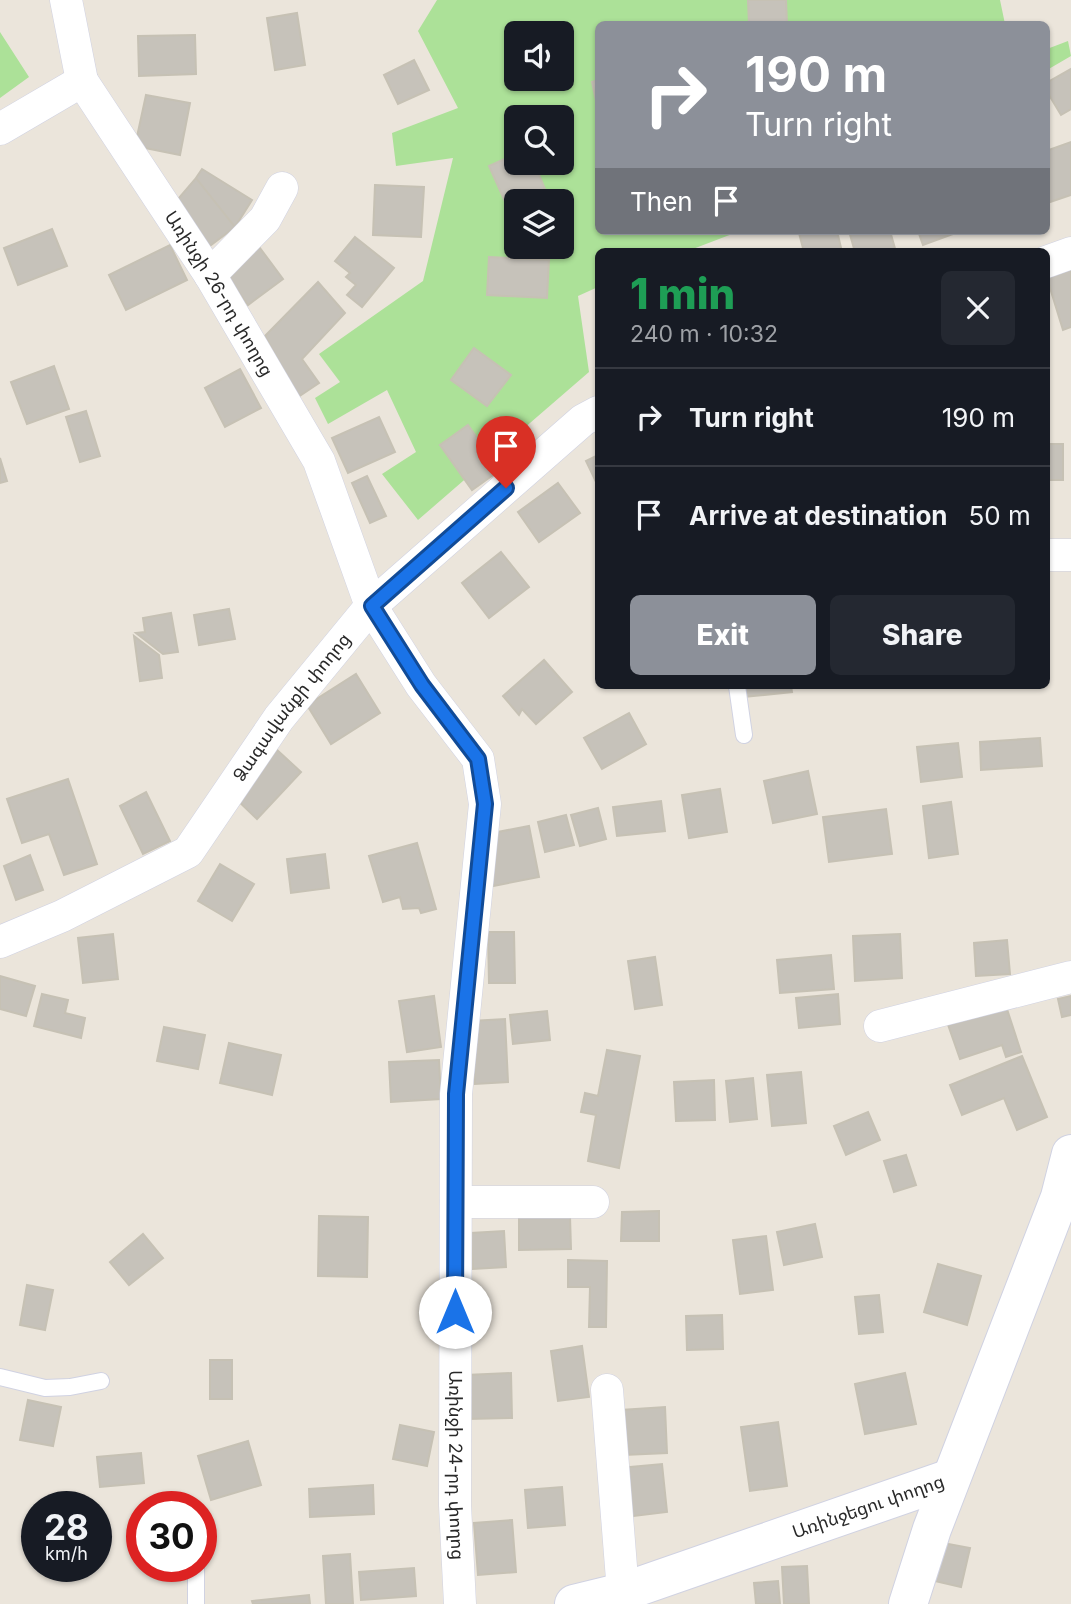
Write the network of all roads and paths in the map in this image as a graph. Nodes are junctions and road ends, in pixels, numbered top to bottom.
1 (66, 0) edge
2 (82, 81) junction
3 (0, 129) edge
4 (282, 188) dead end
5 (1071, 253) edge
6 (1050, 261) edge
7 (210, 275) junction
8 (595, 414) edge
9 (1050, 555) edge
10 (1071, 555) edge
11 (372, 606) junction
12 (737, 689) edge
13 (744, 734) dead end
14 (0, 942) edge
15 (1071, 977) edge
16 (880, 1026) dead end
17 (1071, 1154) edge
18 (456, 1202) junction
19 (593, 1202) dead end
20 (0, 1377) edge
21 (101, 1381) dead end
22 (607, 1390) dead end
23 (951, 1478) junction
24 (196, 1582) edge
25 (623, 1592) junction
26 (918, 1595) edge
27 (196, 1604) edge
28 (460, 1604) edge
29 (574, 1604) edge

1 - 2 street
2 - 3 street
2 - 7 street, Առինջի 26-րդ փողոց
4 - 7 street
5 - 6 street
7 - 11 street, Առինջի 26-րդ փողոց
8 - 11 street, Ձագավանքի փողոց
9 - 10 street
11 - 14 street, Ձագավանքի փողոց
11 - 18 street, Առինջի 24-րդ փողոց
12 - 13 lane
15 - 16 street
17 - 23 street, Առինջեցու փողոց
18 - 19 street
18 - 28 street, Առինջի 24-րդ փողոց
20 - 21 lane
22 - 25 street
23 - 25 street, Առինջեցու փողոց
23 - 26 street
24 - 27 lane
25 - 29 street, Առինջեցու փողոց

